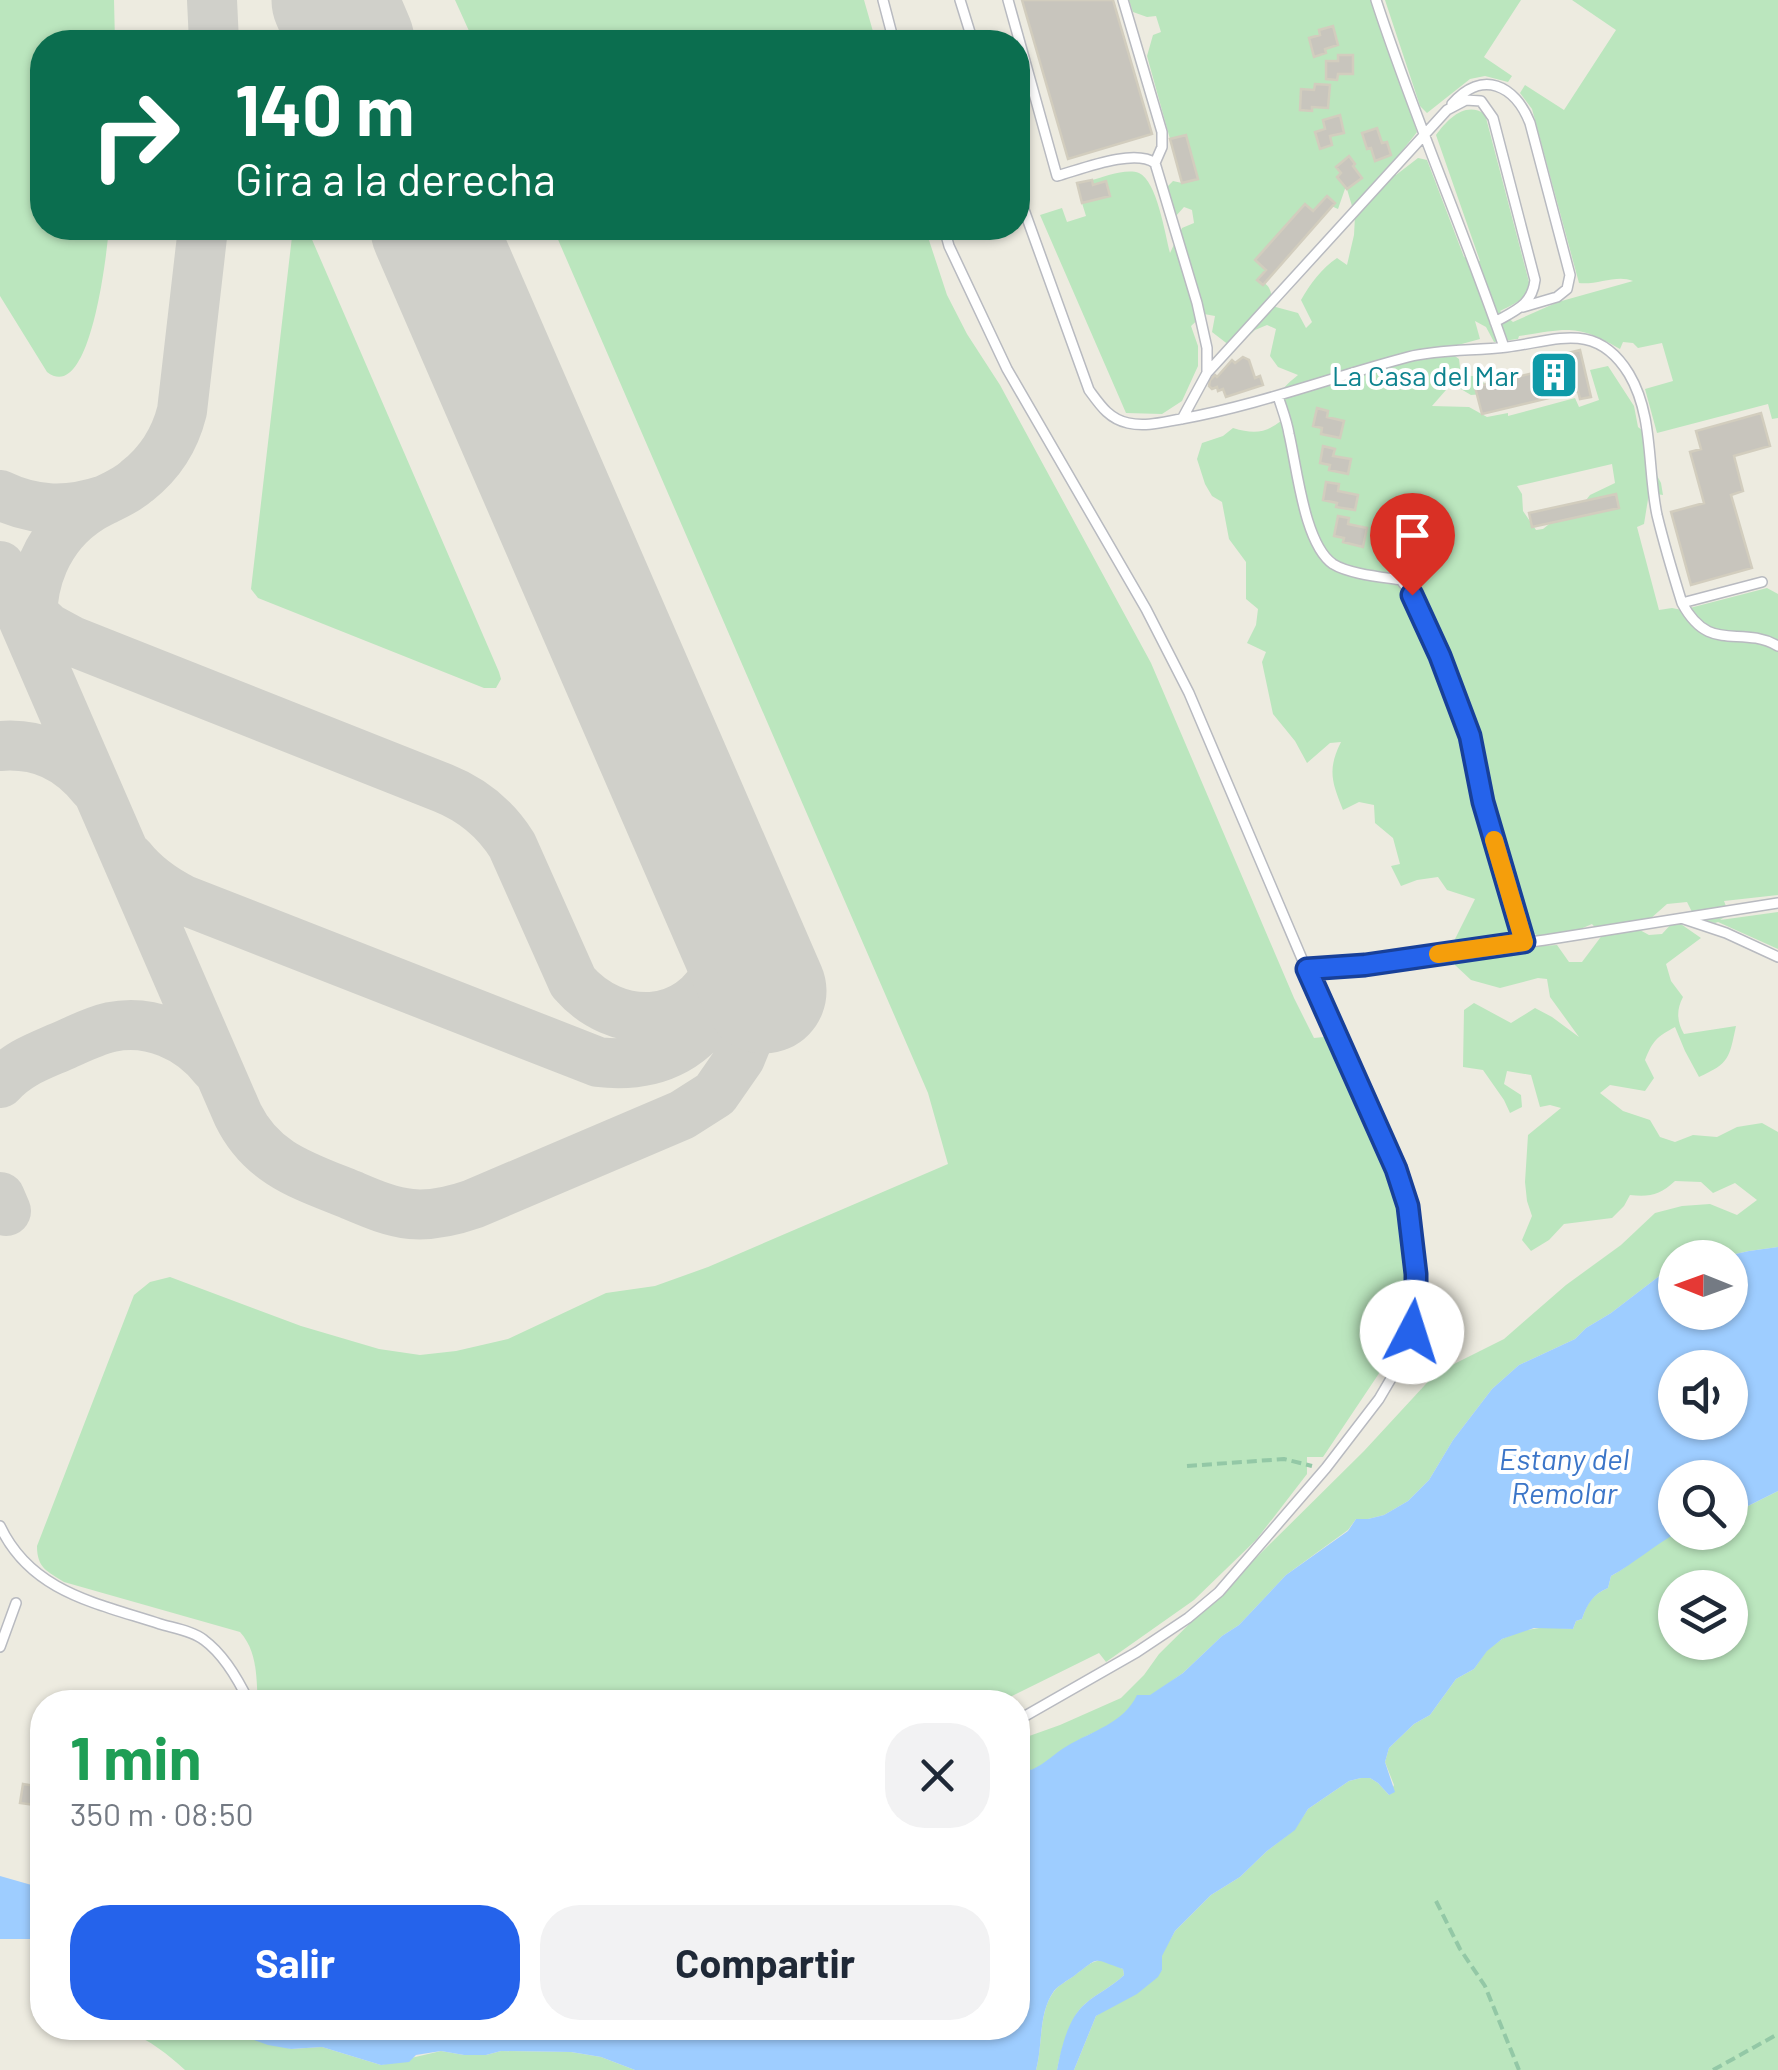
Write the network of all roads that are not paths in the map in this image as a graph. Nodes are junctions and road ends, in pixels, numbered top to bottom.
1 (883, 0) edge
2 (960, 0) edge
3 (1008, 0) edge
4 (1123, 0) edge
5 (1376, 0) edge
6 (891, 30) edge
7 (969, 30) edge
8 (1016, 30) edge
9 (1030, 79) edge
10 (1447, 110) junction
11 (1425, 134) junction
12 (1155, 164) junction
13 (1030, 227) edge
14 (947, 240) edge
15 (1520, 308) junction
16 (1495, 322) junction
17 (1504, 347) junction
18 (1207, 373) junction
19 (1278, 396) junction
20 (1182, 419) junction
21 (1762, 582) dead end
22 (1682, 603) junction
23 (1778, 646) edge
24 (1778, 903) edge
25 (1682, 918) junction
26 (1524, 942) junction
27 (1778, 957) edge
28 (1307, 969) junction
29 (0, 1526) edge
30 (16, 1603) dead end
31 (0, 1647) edge
32 (243, 1690) edge
33 (1030, 1713) edge

1 - 6 lane
2 - 7 lane
3 - 8 lane
4 - 12 lane
5 - 11 lane
9 - 12 lane
10 - 11 lane
10 - 15 lane
10 - 15 lane
11 - 16 lane
11 - 18 lane
12 - 18 lane
13 - 20 lane
14 - 28 lane
15 - 16 lane
16 - 17 lane
17 - 19 lane
17 - 22 lane
18 - 20 lane
19 - 20 lane
19 - 26 lane
21 - 22 lane
22 - 23 lane
24 - 25 lane
25 - 26 lane
25 - 27 lane
26 - 28 lane
28 - 33 lane
29 - 32 lane
30 - 31 lane

